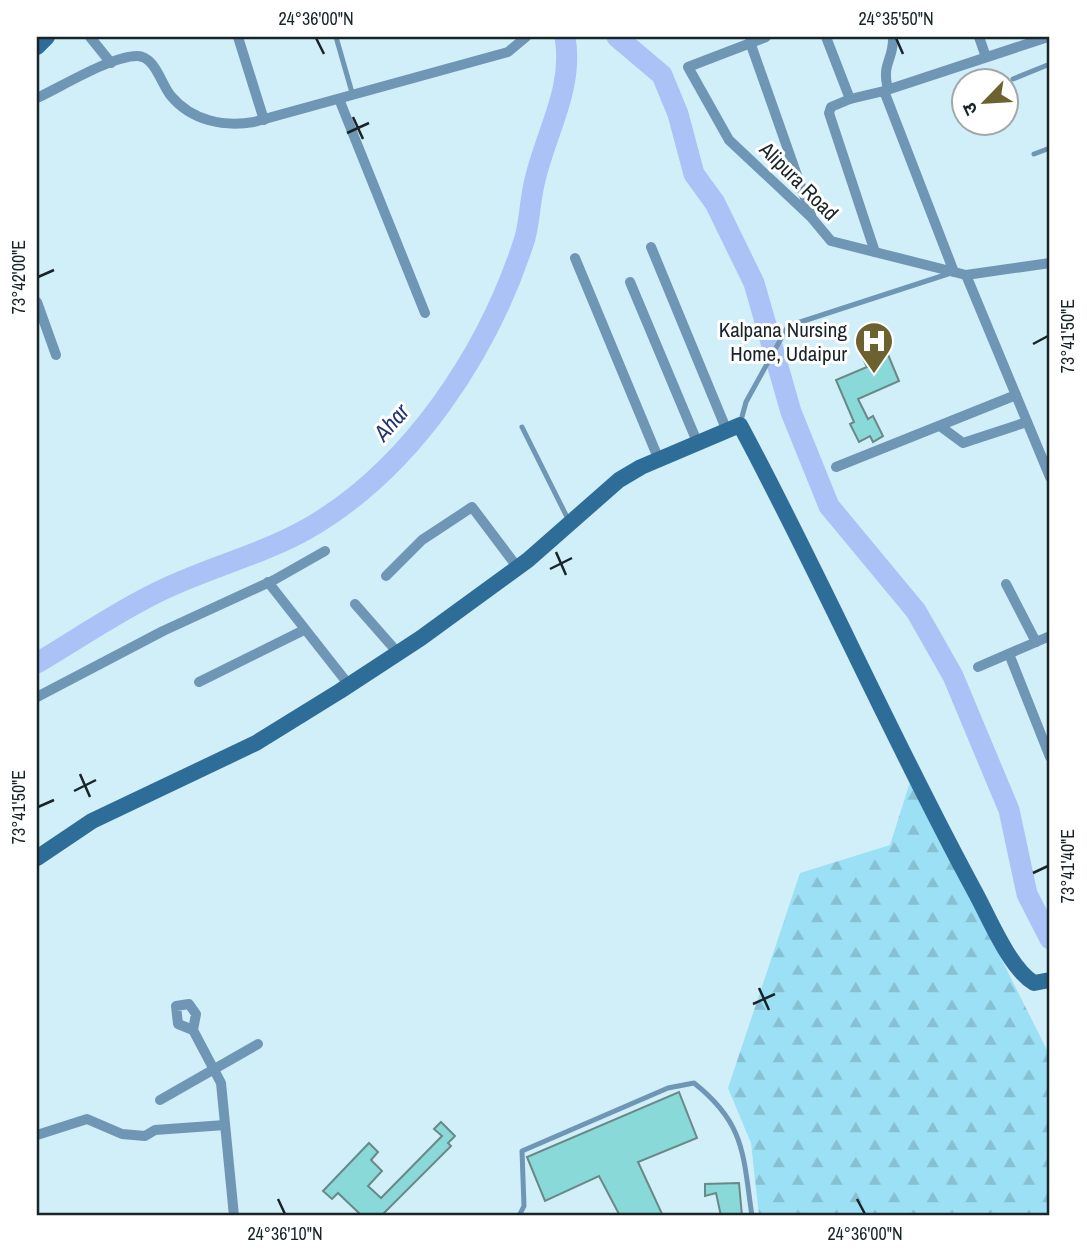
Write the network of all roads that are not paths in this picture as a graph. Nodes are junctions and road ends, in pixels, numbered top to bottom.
1 (47, 37) edge
2 (90, 37) edge
3 (238, 37) edge
4 (336, 37) edge
5 (526, 37) edge
6 (766, 37) edge
7 (826, 37) edge
8 (893, 37) edge
9 (979, 37) edge
10 (1048, 37) edge
11 (750, 42) junction
12 (37, 47) edge
13 (986, 57) junction
14 (111, 63) junction
15 (1050, 64) edge
16 (1020, 76) edge
17 (886, 90) junction
18 (353, 96) junction
19 (37, 98) edge
20 (339, 99) junction
21 (850, 99) junction
22 (264, 120) junction
23 (1050, 148) edge
24 (1034, 154) dead end
25 (811, 216) junction
26 (652, 247) dead end
27 (875, 252) junction
28 (575, 258) dead end
29 (1050, 263) edge
30 (954, 272) junction
31 (966, 275) junction
32 (630, 282) dead end
33 (37, 302) edge
34 (425, 313) dead end
35 (56, 355) dead end
36 (1016, 395) junction
37 (1027, 422) junction
38 (940, 426) junction
39 (522, 427) dead end
40 (733, 428) junction
41 (698, 444) junction
42 (659, 460) junction
43 (836, 467) dead end
44 (1050, 477) edge
45 (570, 523) junction
46 (325, 551) dead end
47 (518, 568) junction
48 (386, 576) dead end
49 (268, 582) junction
50 (1006, 584) dead end
51 (355, 604) dead end
52 (304, 630) junction
53 (1050, 636) edge
54 (1036, 642) junction
55 (398, 653) junction
56 (1009, 654) junction
57 (978, 667) dead end
58 (199, 682) dead end
59 (349, 685) junction
60 (37, 697) edge
61 (1050, 757) edge
62 (37, 858) edge
63 (1045, 982) edge
64 (193, 1030) dead end
65 (258, 1044) dead end
66 (214, 1070) junction
67 (160, 1100) dead end
68 (225, 1125) junction
69 (37, 1135) edge
70 (234, 1216) edge
71 (519, 1216) edge
72 (752, 1216) edge

1 - 12 street
2 - 14 street
3 - 22 street
4 - 18 lane
5 - 18 street
6 - 11 street
7 - 21 street
8 - 17 street
9 - 13 street
10 - 13 street
11 - 25 street
11 - 25 street, Alipura Road
13 - 17 street
14 - 19 street
14 - 22 street
15 - 16 lane
17 - 21 street
17 - 30 street
18 - 20 street
20 - 22 street
20 - 34 street
21 - 27 street
23 - 24 lane
25 - 27 street, Alipura Road
26 - 40 street
27 - 30 street, Alipura Road
28 - 42 street
29 - 31 street
30 - 31 street, Alipura Road
30 - 40 lane
31 - 36 street
32 - 41 street
33 - 35 street
36 - 37 street
36 - 38 street
37 - 38 street
37 - 44 street
38 - 43 street
39 - 45 lane
40 - 41 street
40 - 63 street
41 - 42 street
42 - 45 street
45 - 47 street
46 - 49 street
47 - 48 street
47 - 55 street
49 - 52 street
49 - 60 street
50 - 54 street
51 - 55 street
52 - 58 street
52 - 59 street
53 - 54 street
54 - 56 street
55 - 59 street
56 - 57 street
56 - 61 street
59 - 62 street
64 - 66 street
65 - 66 street
66 - 67 street
66 - 68 street
68 - 69 street
68 - 70 street
71 - 72 lane

